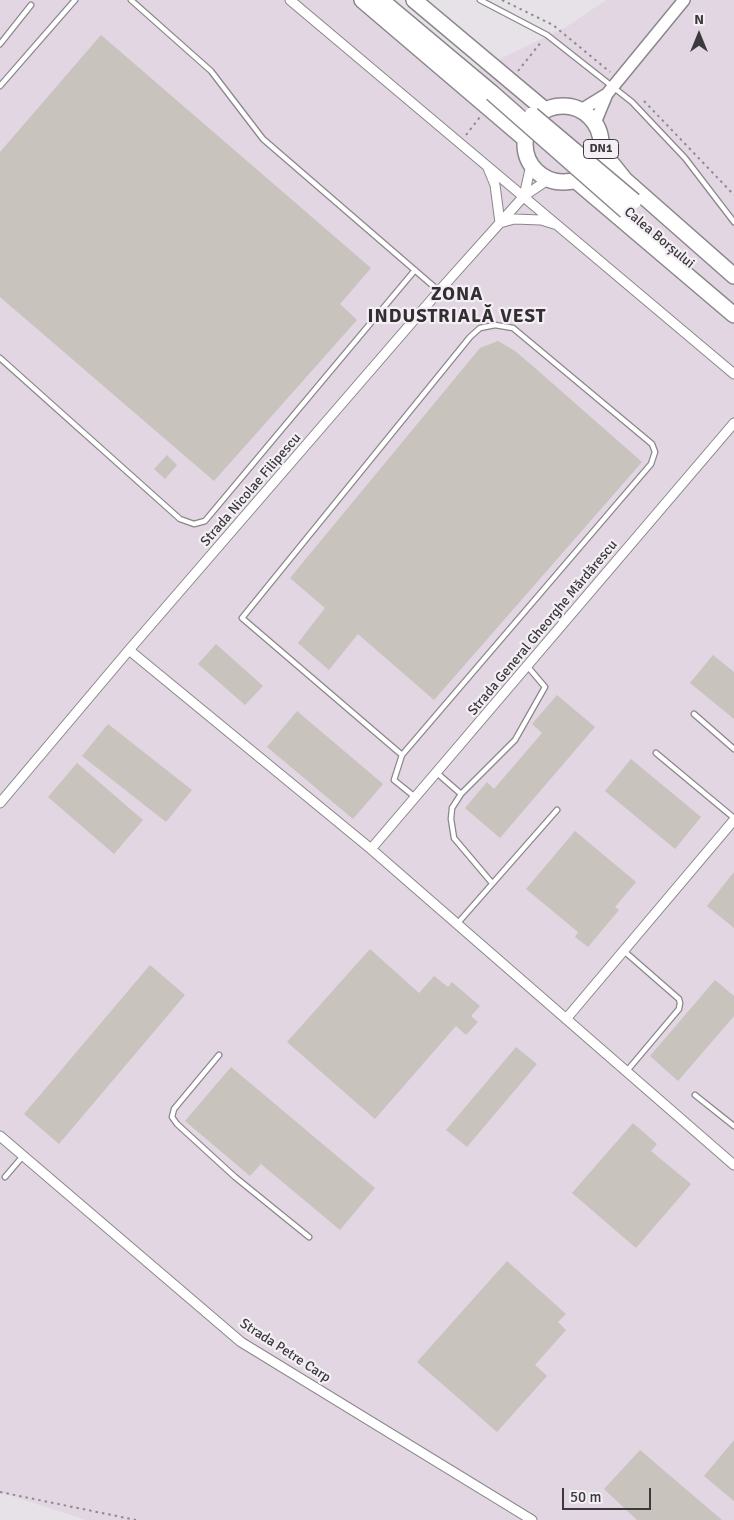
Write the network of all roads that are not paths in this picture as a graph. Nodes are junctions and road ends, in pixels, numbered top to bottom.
1 (74, 0) edge
2 (131, 0) edge
3 (290, 0) edge
4 (362, 0) edge
5 (381, 0) edge
6 (396, 0) edge
7 (414, 0) edge
8 (480, 0) edge
9 (684, 0) edge
10 (31, 6) dead end
11 (0, 44) edge
12 (0, 86) edge
13 (495, 90) junction
14 (610, 90) junction
15 (545, 110) junction
16 (581, 110) junction
17 (595, 123) junction
18 (525, 139) junction
19 (601, 150) junction
20 (485, 164) junction
21 (532, 165) junction
22 (549, 179) junction
23 (575, 180) junction
24 (524, 196) junction
25 (630, 206) junction
26 (734, 222) edge
27 (500, 223) junction
28 (559, 225) junction
29 (414, 270) junction
30 (734, 276) edge
31 (734, 285) edge
32 (439, 291) junction
33 (734, 301) edge
34 (734, 315) edge
35 (0, 358) edge
36 (734, 374) edge
37 (734, 423) edge
38 (129, 650) junction
39 (528, 667) junction
40 (694, 714) dead end
41 (734, 749) edge
42 (656, 753) dead end
43 (402, 755) junction
44 (437, 773) junction
45 (461, 794) junction
46 (416, 798) junction
47 (0, 803) edge
48 (557, 810) dead end
49 (734, 819) edge
50 (371, 849) junction
51 (492, 883) junction
52 (456, 925) junction
53 (624, 951) junction
54 (566, 1019) junction
55 (219, 1055) dead end
56 (626, 1072) junction
57 (695, 1095) dead end
58 (734, 1126) edge
59 (0, 1136) edge
60 (23, 1156) junction
61 (734, 1166) edge
62 (5, 1177) dead end
63 (309, 1237) dead end
64 (532, 1520) edge

1 - 12 lane
2 - 29 lane
3 - 20 street
4 - 18 main road
5 - 13 main road, Calea Borșului / DN1
6 - 13 main road, Calea Borșului / DN1
7 - 15 main road
8 - 14 lane
9 - 14 street
10 - 11 lane
13 - 25 main road, Calea Borșului / DN1, bridge
14 - 16 street
14 - 17 street
14 - 26 lane
15 - 16 main road
15 - 18 main road
16 - 17 main road, DN1
17 - 19 main road, DN1
18 - 21 main road
19 - 23 main road, DN1
19 - 30 main road, DN1
20 - 24 street
20 - 27 street
21 - 22 main road
21 - 24 street, Strada Nicolae Filipescu
22 - 23 main road
22 - 24 street, Strada Nicolae Filipescu
23 - 34 main road
24 - 27 street, Strada Nicolae Filipescu
24 - 28 street
25 - 31 main road, Calea Borșului / DN1
25 - 33 main road, Calea Borșului / DN1
27 - 28 street
27 - 32 street, Strada Nicolae Filipescu
28 - 36 street
29 - 32 lane
29 - 35 lane
32 - 38 street, Strada Nicolae Filipescu
37 - 39 street, Strada General Gheorghe Mărdărescu
38 - 47 street, Strada Nicolae Filipescu
38 - 50 street
39 - 44 street, Strada General Gheorghe Mărdărescu
39 - 45 lane
40 - 41 lane
42 - 49 lane
43 - 43 lane
43 - 46 lane
44 - 45 lane
44 - 46 street, Strada General Gheorghe Mărdărescu
45 - 51 lane
46 - 50 street, Strada General Gheorghe Mărdărescu
48 - 51 lane
49 - 53 street
50 - 52 street
51 - 52 lane
52 - 54 street
53 - 54 street
53 - 56 lane
54 - 56 street
55 - 63 lane
56 - 61 street
57 - 58 lane
59 - 60 street, Strada Petre Carp
60 - 62 lane
60 - 64 street, Strada Petre Carp

